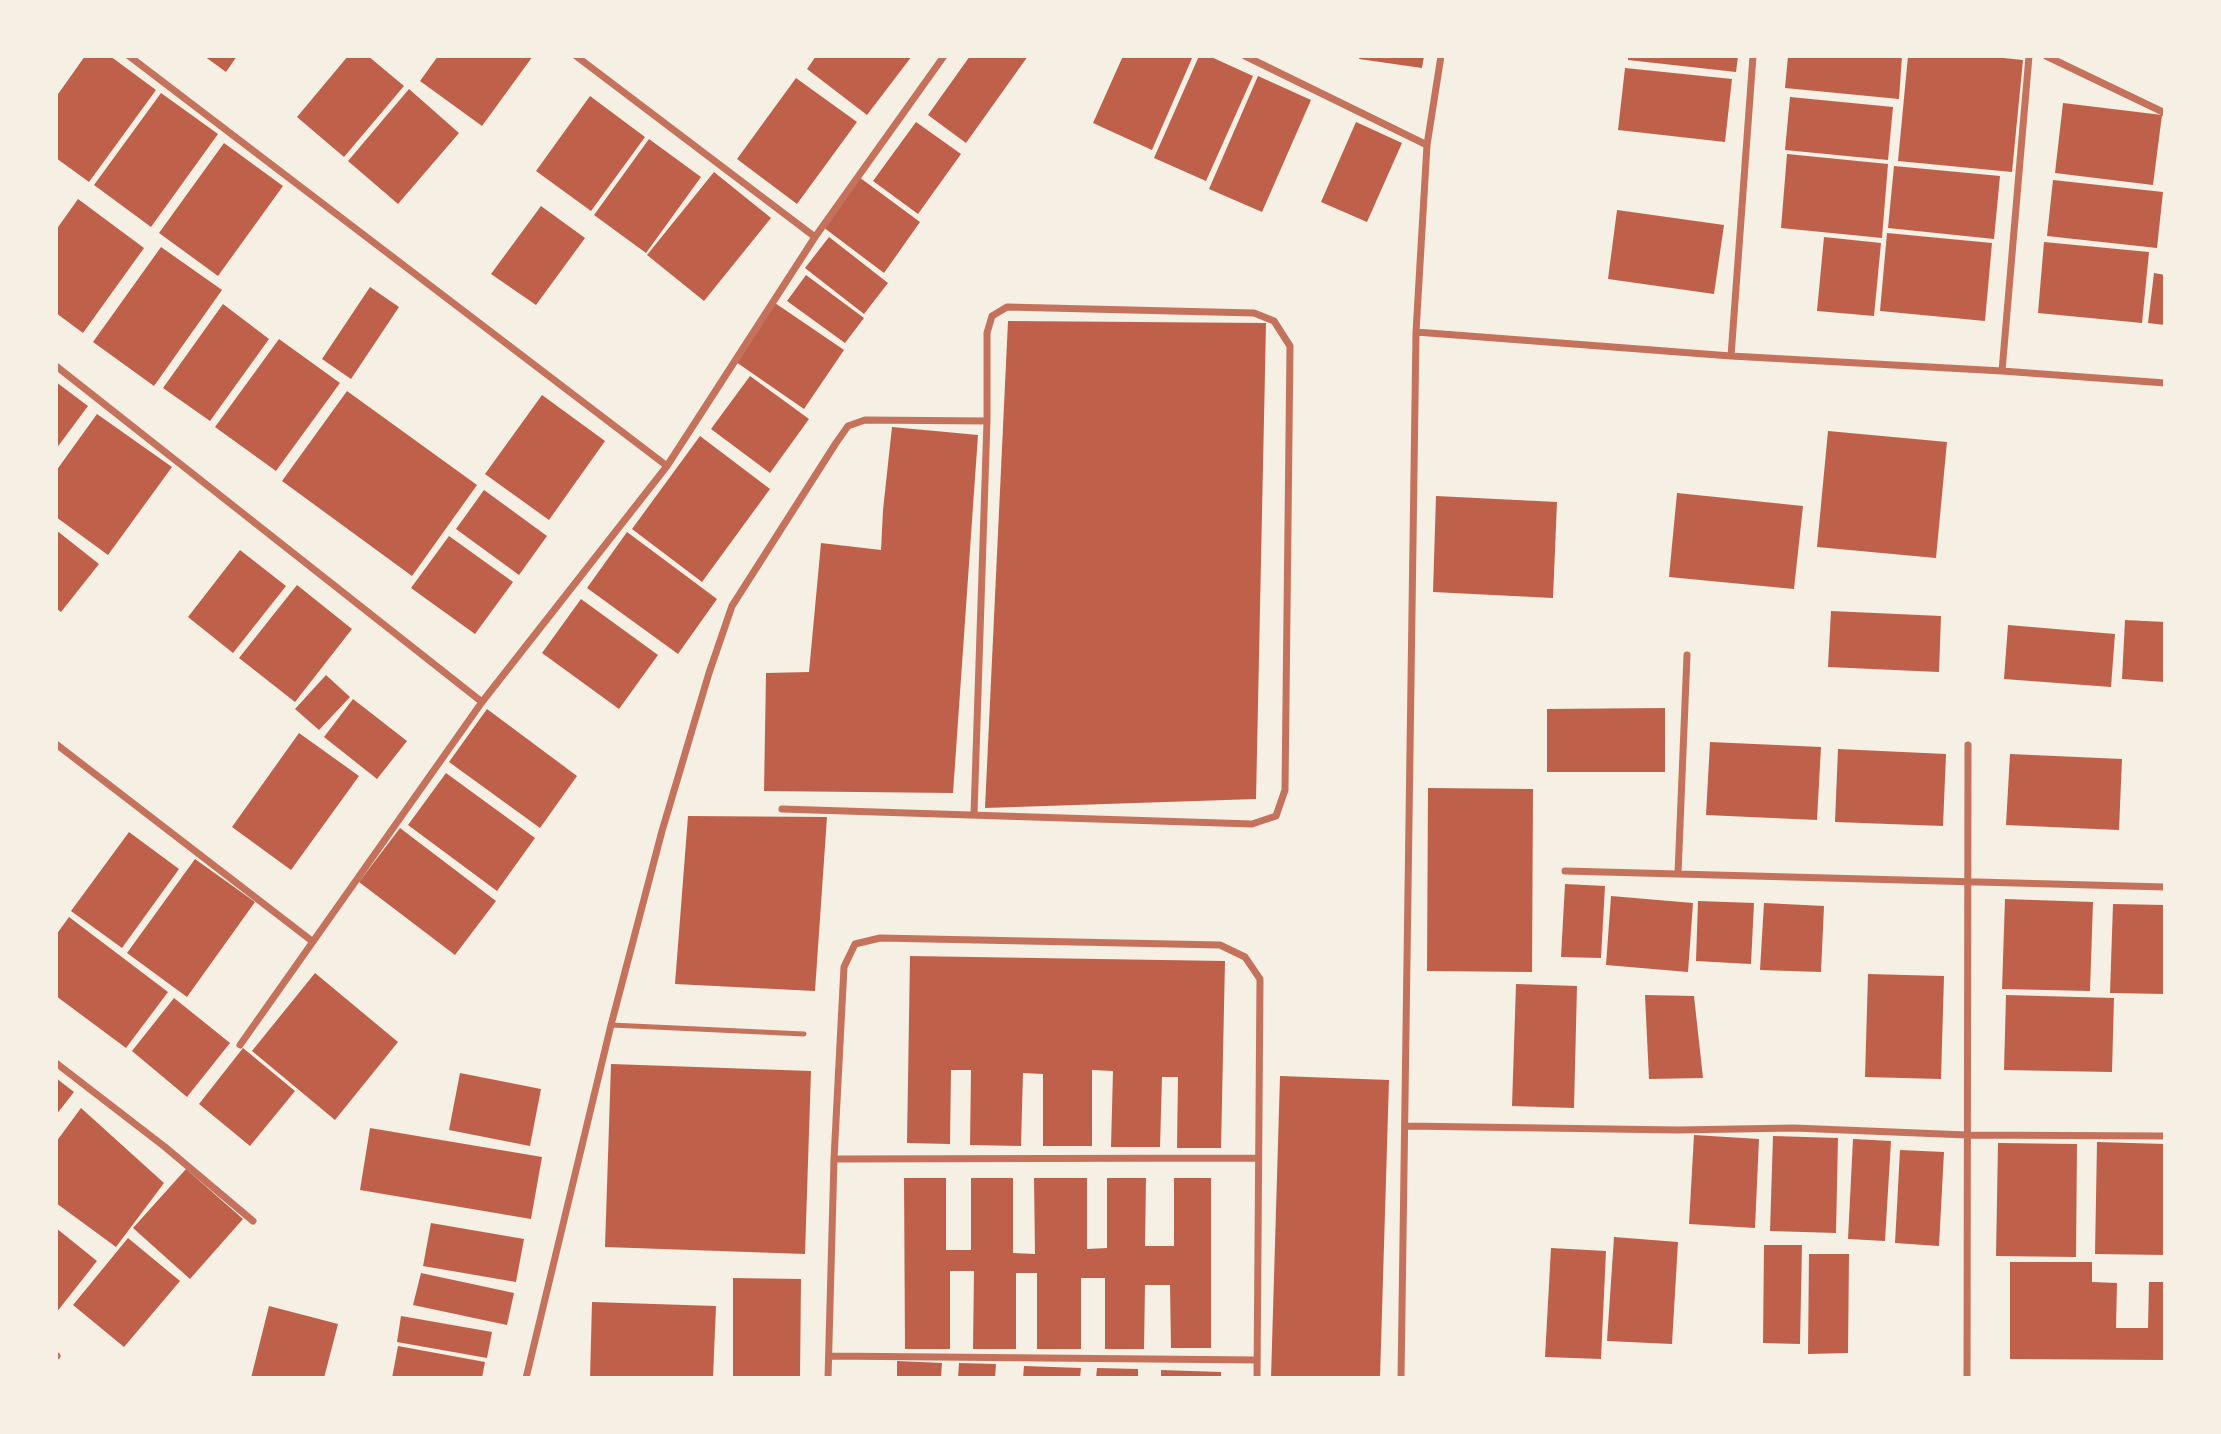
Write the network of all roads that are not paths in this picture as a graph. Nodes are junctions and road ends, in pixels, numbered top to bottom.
1 (128, 56) edge
2 (576, 56) edge
3 (944, 56) edge
4 (1245, 56) edge
5 (1441, 56) edge
6 (1754, 56) edge
7 (2029, 56) edge
8 (2046, 56) edge
9 (2165, 113) edge
10 (1427, 145) junction
11 (815, 237) junction
12 (1416, 331) junction
13 (1731, 356) junction
14 (56, 366) edge
15 (2002, 371) junction
16 (2165, 383) edge
17 (987, 421) junction
18 (667, 466) junction
19 (1687, 655) dead end
20 (482, 702) junction
21 (56, 744) edge
22 (1968, 745) dead end
23 (782, 809) dead end
24 (974, 814) junction
25 (1564, 871) dead end
26 (1678, 874) junction
27 (1969, 881) junction
28 (2165, 887) edge
29 (312, 941) junction
30 (611, 1025) junction
31 (804, 1034) dead end
32 (240, 1045) dead end
33 (56, 1063) edge
34 (1405, 1126) junction
35 (1967, 1135) junction
36 (2165, 1136) edge
37 (1258, 1158) junction
38 (834, 1159) junction
39 (253, 1221) dead end
40 (829, 1356) junction
41 (1257, 1360) junction
42 (526, 1378) edge
43 (828, 1378) edge
44 (1256, 1378) edge
45 (1401, 1378) edge
46 (1966, 1378) edge

1 - 18 street
2 - 11 street
3 - 11 street
4 - 10 street
5 - 10 street
6 - 13 street
7 - 15 street
8 - 9 street
10 - 12 street
11 - 18 street
12 - 13 street
12 - 34 street
13 - 15 street
14 - 20 street
15 - 16 street
17 - 24 street
17 - 24 street
17 - 30 street
18 - 20 street
19 - 26 street
20 - 29 street
21 - 29 street
22 - 27 street
23 - 24 street
25 - 26 street
26 - 27 street
27 - 28 street
27 - 35 street
29 - 32 street
30 - 31 lane
30 - 42 street
33 - 39 street
34 - 35 street
34 - 45 street
35 - 36 street
35 - 46 street
37 - 38 street
37 - 38 street
37 - 41 street
38 - 40 street
40 - 41 street
40 - 43 street
41 - 44 street

